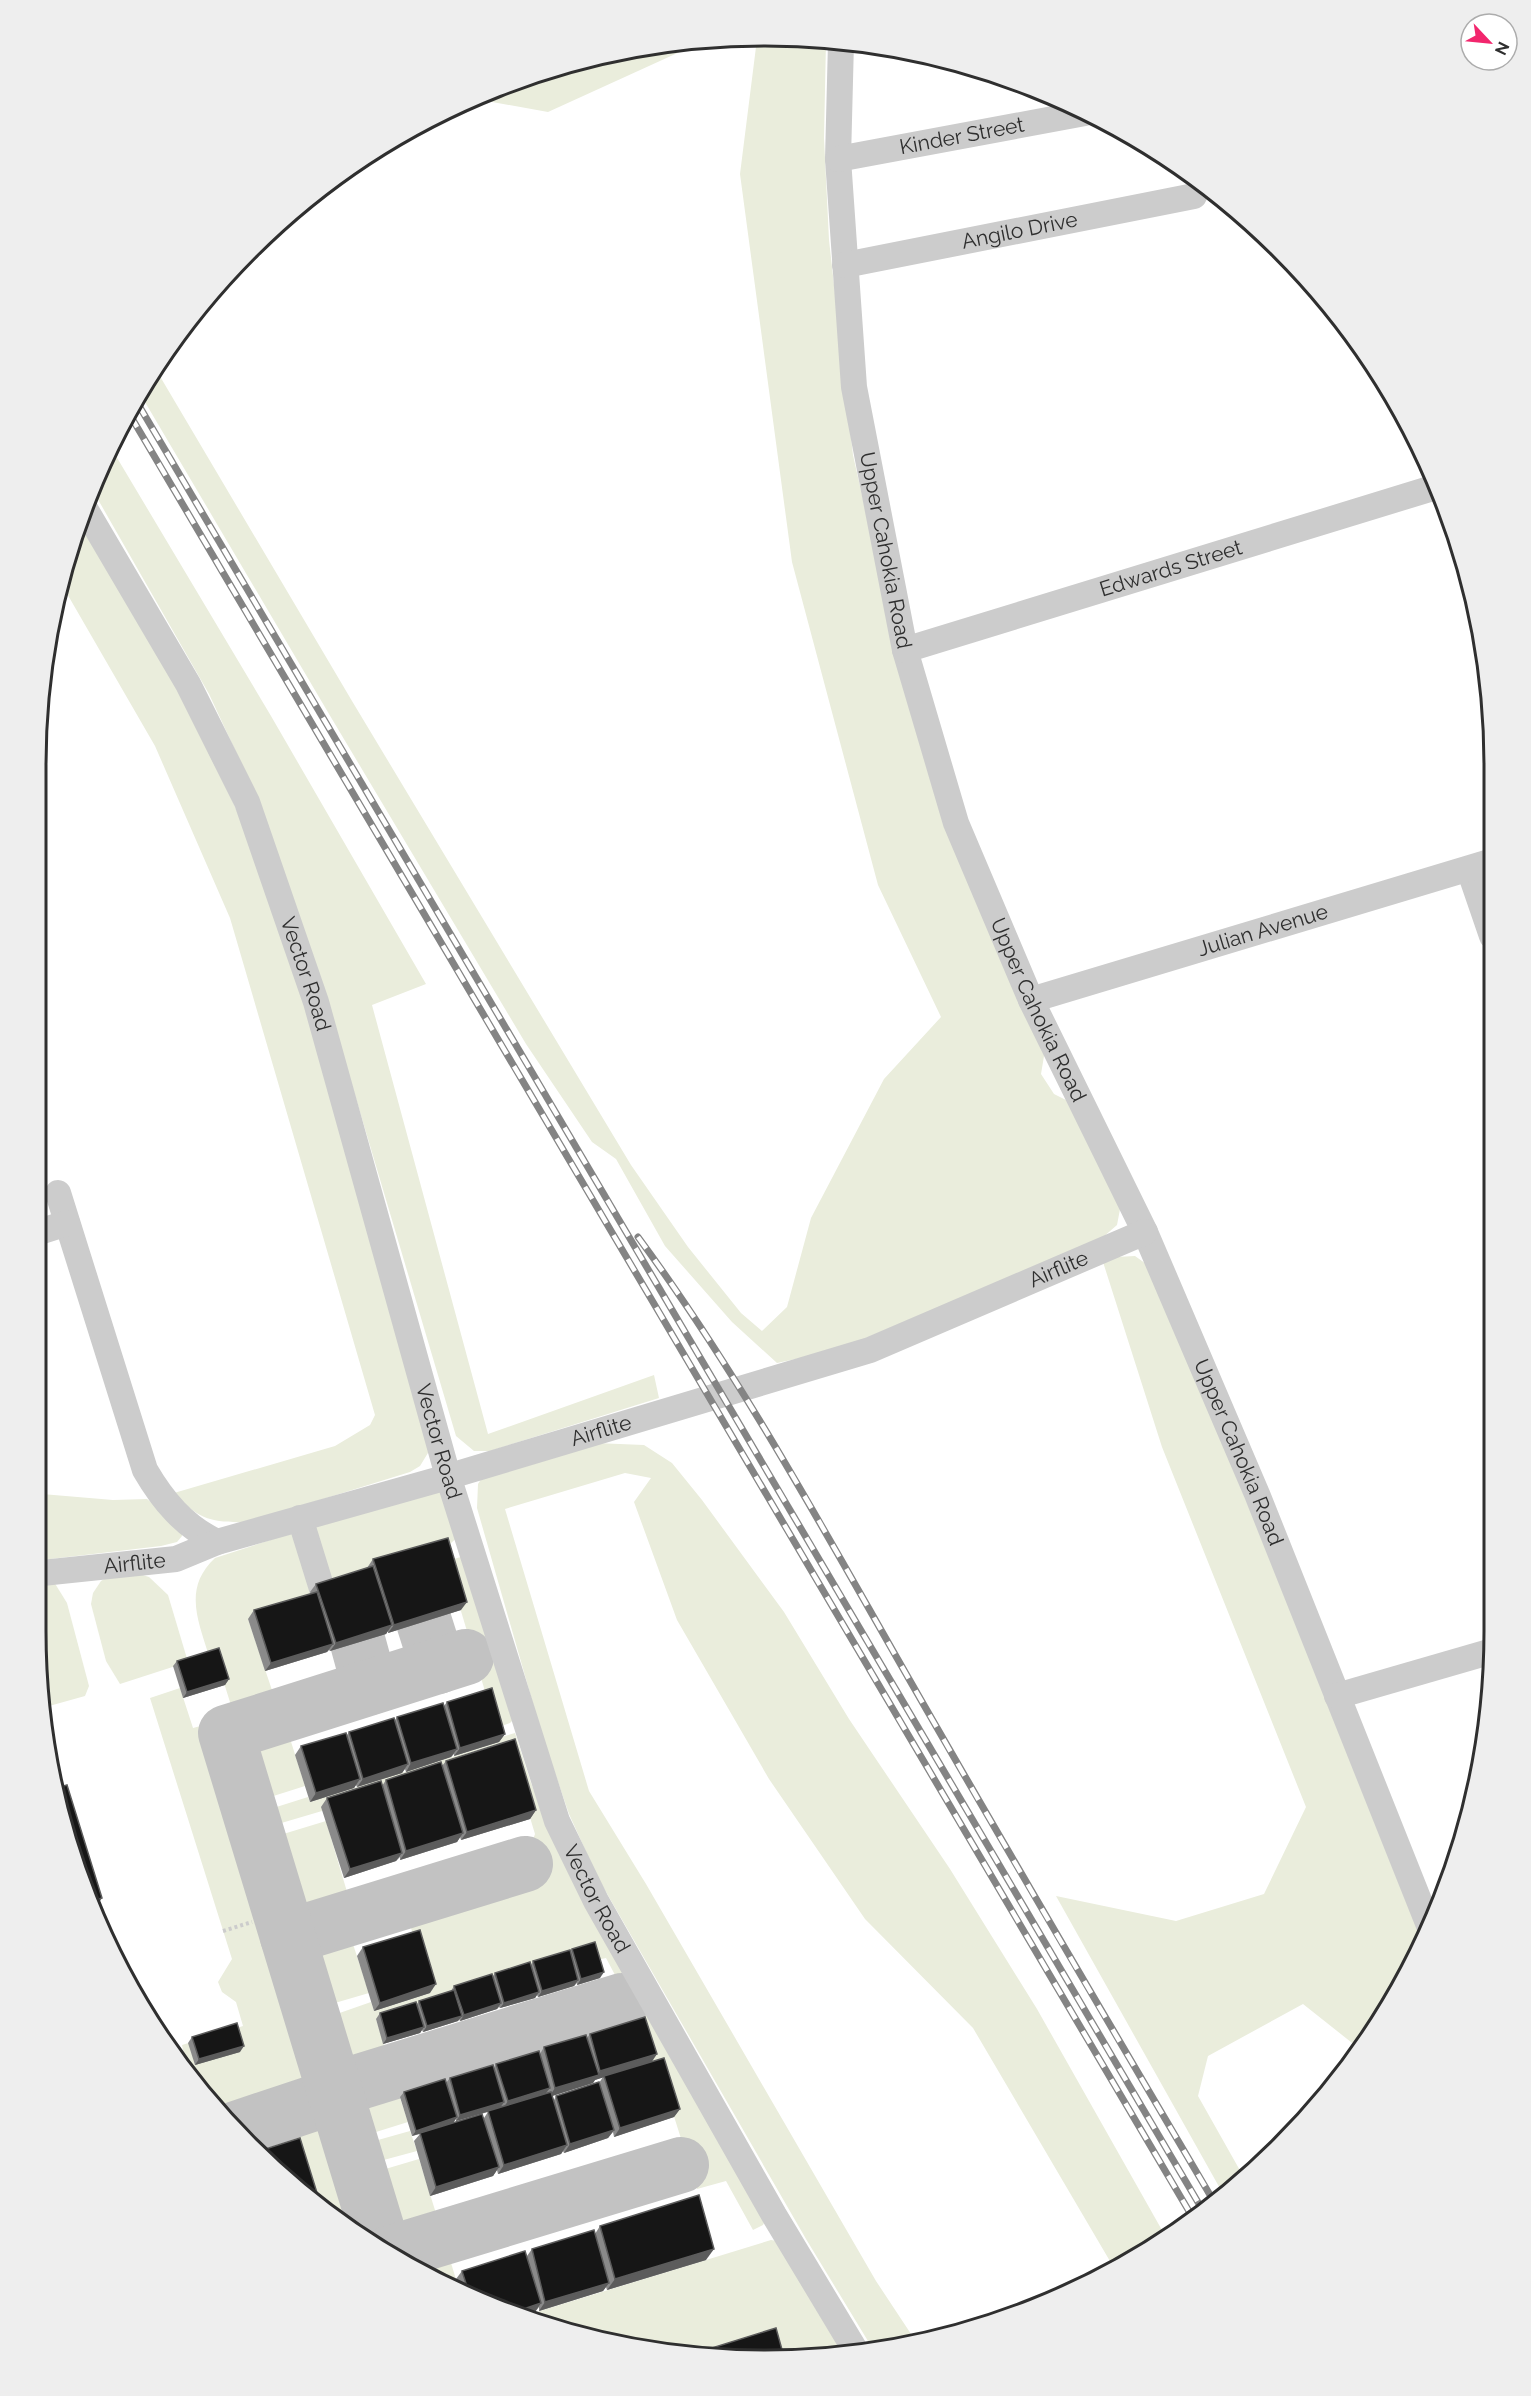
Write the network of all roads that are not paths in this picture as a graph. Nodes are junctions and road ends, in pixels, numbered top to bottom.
1 (841, 51) edge
2 (1072, 115) edge
3 (838, 159) junction
4 (1194, 196) dead end
5 (845, 265) junction
6 (1430, 489) edge
7 (91, 518) edge
8 (905, 650) junction
9 (1481, 865) edge
10 (1484, 884) edge
11 (1031, 1000) junction
12 (58, 1193) dead end
13 (67, 1223) junction
14 (47, 1229) edge
15 (1145, 1232) junction
16 (448, 1476) junction
17 (300, 1518) junction
18 (217, 1542) junction
19 (471, 1547) junction
20 (445, 1555) edge
21 (47, 1572) edge
22 (322, 1589) edge
23 (1484, 1654) edge
24 (1337, 1696) junction
25 (1425, 1916) edge
26 (851, 2344) edge

1 - 3 street, Upper Cahokia Road
2 - 3 street, Kinder Street
3 - 5 street, Upper Cahokia Road
4 - 5 street, Angilo Drive
5 - 8 street, Upper Cahokia Road
6 - 8 street, Edwards Street
7 - 16 street, Vector Road
8 - 11 street, Upper Cahokia Road
9 - 10 street
9 - 11 street, Julian Avenue
11 - 15 street, Upper Cahokia Road
12 - 13 street
13 - 14 street
13 - 18 street
15 - 16 street, Airflite
15 - 24 street, Upper Cahokia Road
16 - 17 street, Airflite
16 - 19 street, Vector Road
17 - 18 street, Airflite
17 - 22 street
18 - 21 street, Airflite
19 - 20 street
19 - 26 street, Vector Road
23 - 24 street
24 - 25 street, Upper Cahokia Road

